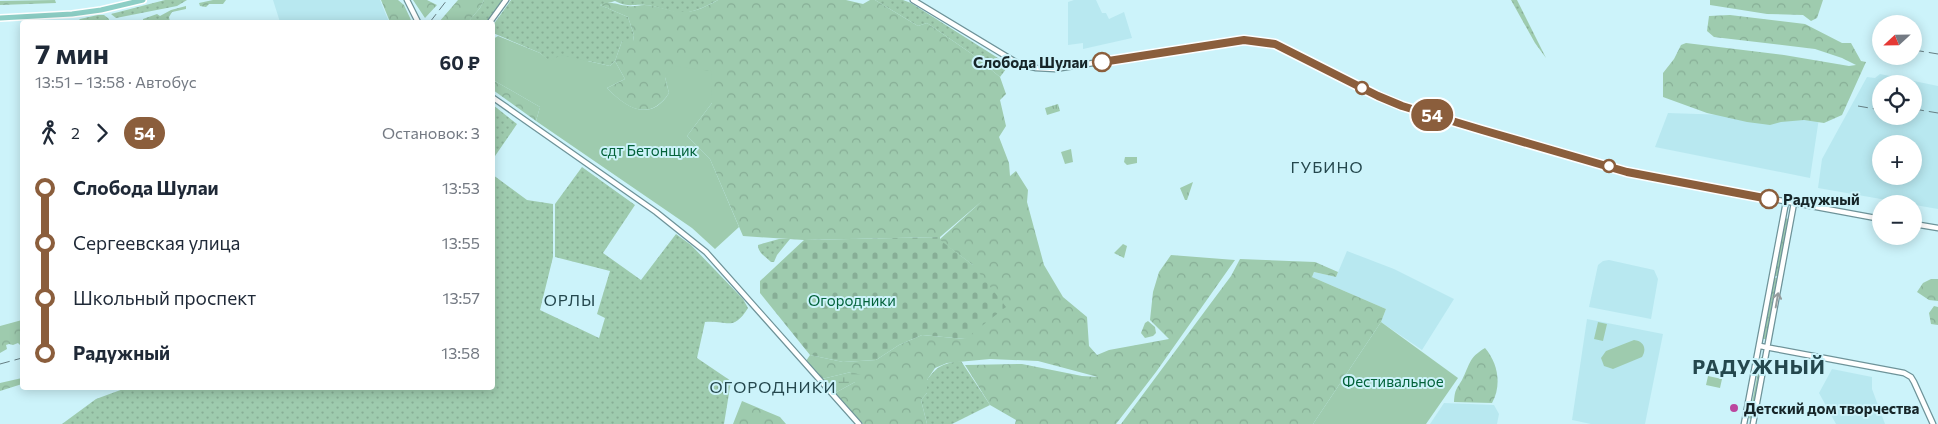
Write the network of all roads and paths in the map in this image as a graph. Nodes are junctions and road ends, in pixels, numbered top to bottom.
1 (143, 0) edge
2 (407, 0) edge
3 (506, 0) edge
4 (913, 0) edge
5 (0, 18) edge
6 (417, 20) edge
7 (491, 20) edge
8 (495, 99) edge
9 (1786, 202) junction
10 (1794, 203) junction
11 (1872, 217) edge
12 (1922, 225) edge
13 (1938, 228) edge
14 (1760, 346) junction
15 (1768, 348) junction
16 (859, 424) edge
17 (1744, 424) edge
18 (1753, 424) edge
19 (1933, 424) edge

1 - 5 main road
2 - 6 street
3 - 7 street
4 - 9 street
8 - 16 street
9 - 10 street
9 - 14 street
10 - 11 street
15 -> 10 street
12 - 13 street
14 - 15 street
14 - 17 street
15 - 18 street
15 - 19 street

